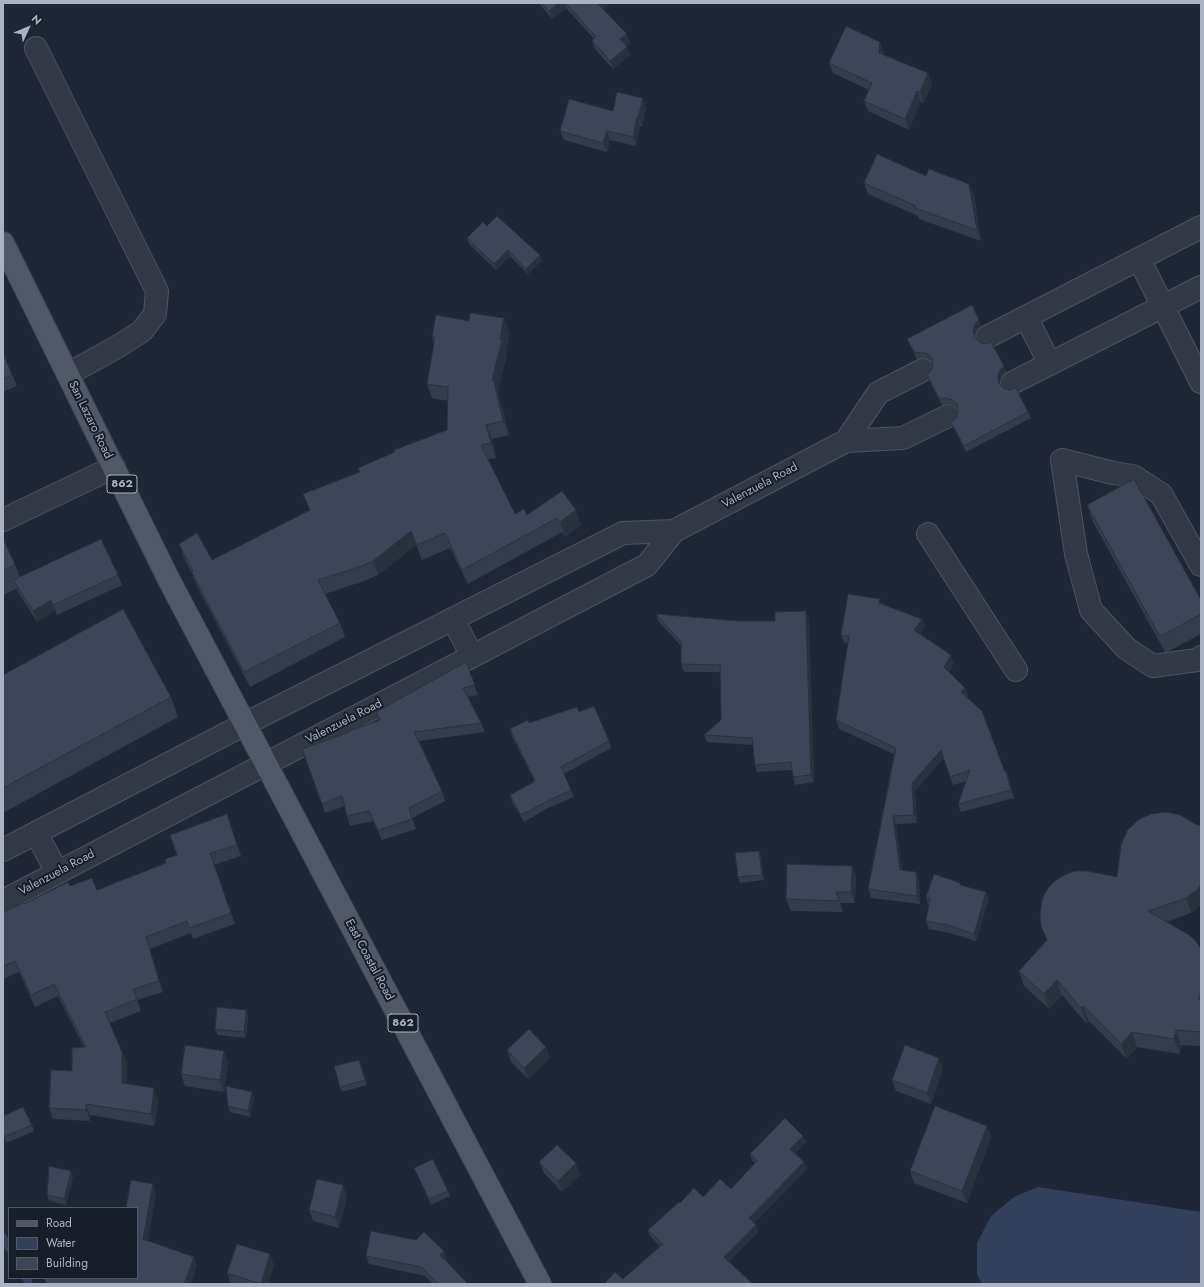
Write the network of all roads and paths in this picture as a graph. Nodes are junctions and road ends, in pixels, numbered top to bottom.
1 (36, 48) dead end
2 (1201, 227) edge
3 (3, 243) edge
4 (1139, 259) junction
5 (1201, 288) edge
6 (1163, 307) junction
7 (1026, 317) junction
8 (988, 337) dead end
9 (1050, 364) junction
10 (923, 370) dead end
11 (68, 374) junction
12 (1201, 382) edge
13 (1012, 383) dead end
14 (948, 416) dead end
15 (846, 441) junction
16 (114, 467) junction
17 (3, 520) edge
18 (674, 531) junction
19 (928, 534) dead end
20 (1201, 565) edge
21 (453, 619) junction
22 (472, 656) junction
23 (1201, 657) edge
24 (1016, 670) dead end
25 (245, 724) junction
26 (266, 763) junction
27 (36, 833) junction
28 (3, 850) edge
29 (57, 872) junction
30 (3, 901) edge
31 (540, 1284) edge

1 - 11 street
2 - 4 street
3 - 11 main road, San Lazaro Road / 862
4 - 6 street
4 - 7 street
5 - 6 street
6 - 9 street
6 - 12 street
7 - 8 street
7 - 9 street
9 - 13 street
10 - 15 street
11 - 16 main road, San Lazaro Road / 862
14 - 15 street
15 - 18 street, Valenzuela Road
16 - 17 street
16 - 25 main road, San Lazaro Road / 862
18 - 21 street, Valenzuela Road
18 - 22 street, Valenzuela Road
19 - 24 street
20 - 23 street
21 - 22 street
21 - 25 street, Valenzuela Road
22 - 26 street, Valenzuela Road
25 - 26 main road, 862
25 - 27 street, Valenzuela Road
26 - 29 street, Valenzuela Road
26 - 31 main road, East Coastal Road / 862
27 - 28 street, Valenzuela Road
27 - 29 street
29 - 30 street, Valenzuela Road

